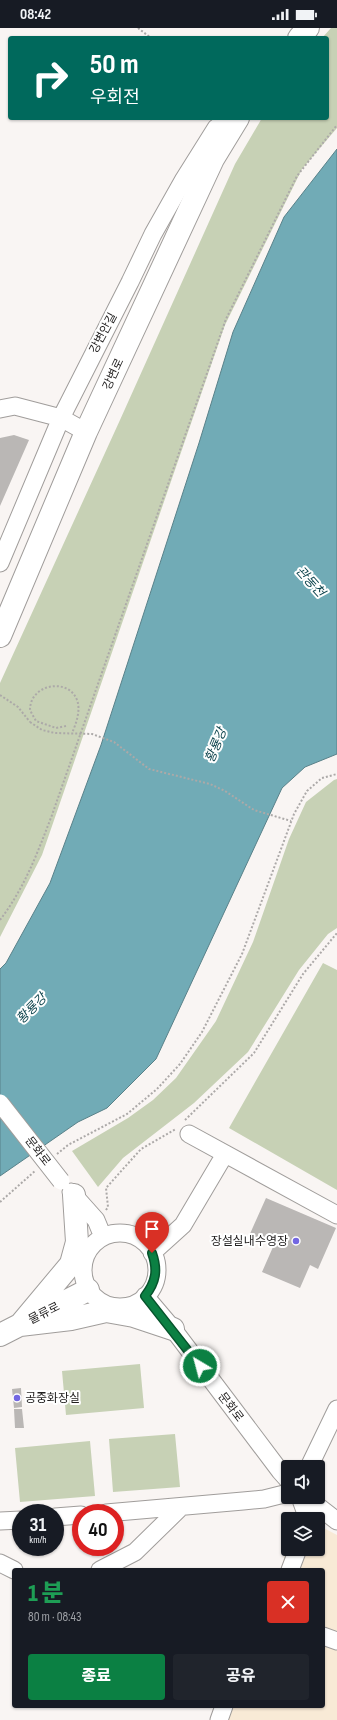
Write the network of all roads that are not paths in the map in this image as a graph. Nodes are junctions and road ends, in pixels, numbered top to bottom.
1 (308, 28) edge
2 (301, 36) edge
3 (227, 120) edge
4 (237, 120) edge
5 (0, 409) edge
6 (61, 418) junction
7 (86, 432) junction
8 (0, 563) edge
9 (0, 636) edge
10 (0, 1102) edge
11 (189, 1134) dead end
12 (225, 1154) junction
13 (67, 1188) junction
14 (337, 1215) edge
15 (103, 1237) junction
16 (152, 1253) junction
17 (88, 1290) junction
18 (145, 1296) junction
19 (20, 1325) junction
20 (173, 1329) junction
21 (0, 1335) edge
22 (337, 1409) edge
23 (312, 1460) edge
24 (281, 1472) edge
25 (281, 1495) edge
26 (315, 1504) edge
27 (181, 1507) junction
28 (124, 1512) edge
29 (12, 1520) edge
30 (0, 1521) edge
31 (337, 1521) edge
32 (295, 1556) edge
33 (0, 1563) edge
34 (104, 1568) edge
35 (291, 1568) edge
36 (12, 1569) edge
37 (325, 1637) edge
38 (337, 1641) edge
39 (223, 1708) edge
40 (219, 1720) edge

1 - 2 main road
3 - 6 street, 강변안길
4 - 7 main road, 강변로
5 - 6 street
6 - 7 street
6 - 8 street, 강변안길
7 - 9 main road, 강변로
10 - 13 street, 문화로, bridge
11 - 12 street
12 - 14 street
12 - 16 street
13 - 15 street, 문화로
13 - 19 main road
15 - 16 street
15 - 17 street
16 - 18 street
17 - 18 street
17 - 19 main road, 물류로
18 - 20 street, 문화로
19 - 20 main road
19 - 21 main road, 물류로
20 - 24 street, 문화로
22 - 23 street
25 - 27 street
26 - 31 street
27 - 28 street
27 - 34 street
29 - 30 street
32 - 35 street
33 - 36 street
37 - 38 street
39 - 40 street

